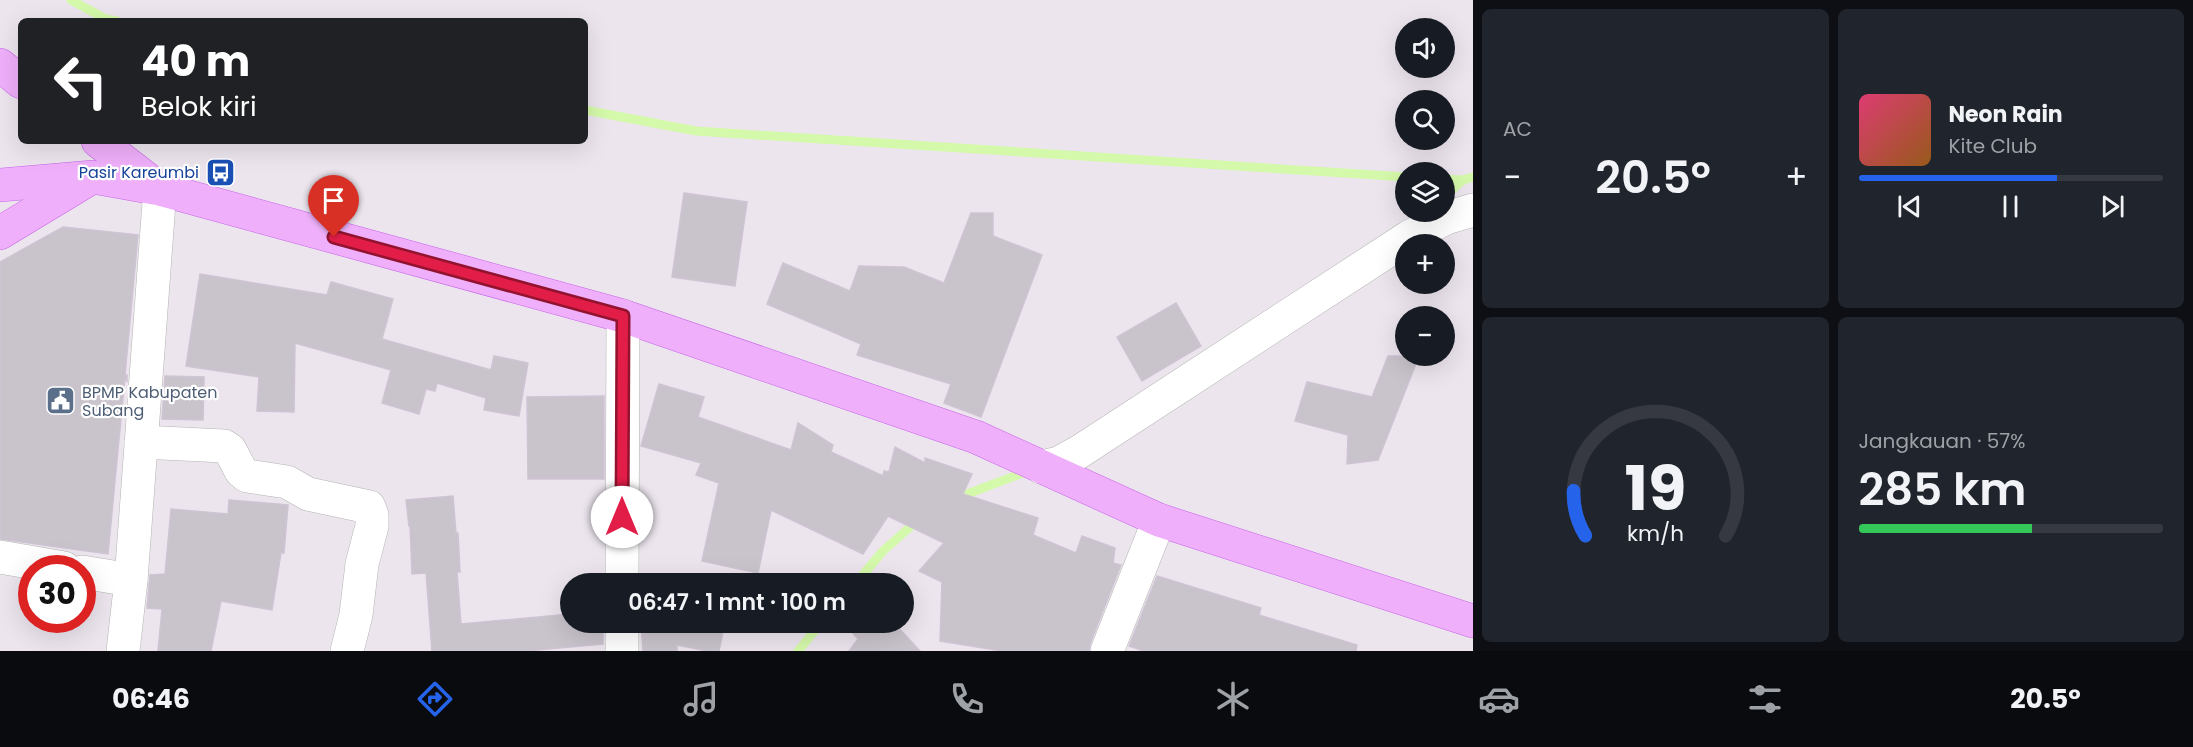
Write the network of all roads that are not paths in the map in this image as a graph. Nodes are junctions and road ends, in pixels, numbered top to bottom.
1 (0, 65) edge
2 (18, 80) edge
3 (102, 144) edge
4 (93, 177) junction
5 (0, 185) edge
6 (160, 189) junction
7 (1473, 210) edge
8 (0, 233) edge
9 (623, 316) junction
10 (141, 442) junction
11 (1041, 466) junction
12 (1159, 520) junction
13 (0, 557) edge
14 (18, 560) edge
15 (622, 573) edge
16 (96, 574) edge
17 (131, 580) junction
18 (1473, 621) edge
19 (622, 633) edge
20 (123, 651) edge
21 (347, 651) edge
22 (622, 651) edge
23 (1107, 651) edge

1 - 2 main road
3 - 6 main road
4 - 5 main road
4 - 6 main road
4 - 8 main road
6 - 9 main road
6 - 10 street
7 - 11 street
9 - 11 main road
9 - 15 street
10 - 17 street
10 - 21 street
11 - 12 main road
12 - 18 main road
12 - 23 street
13 - 14 street
16 - 17 street
17 - 20 street
19 - 22 street

